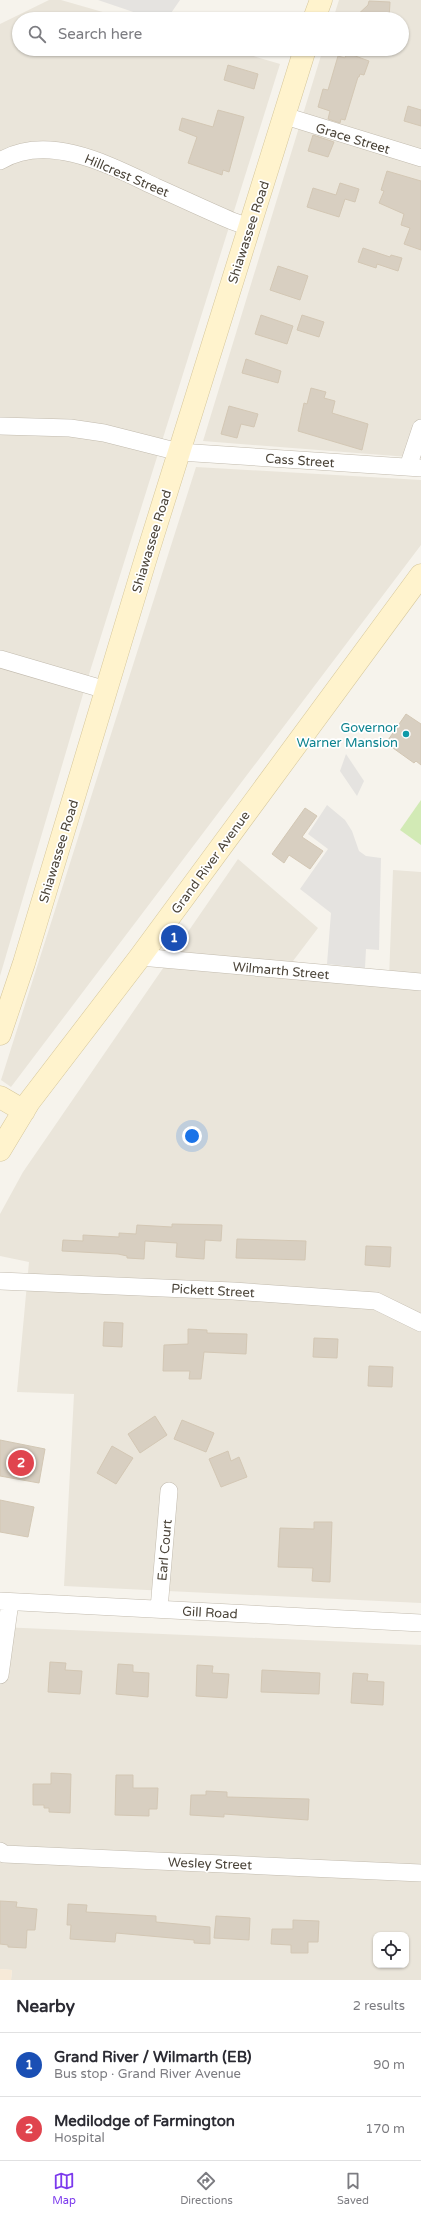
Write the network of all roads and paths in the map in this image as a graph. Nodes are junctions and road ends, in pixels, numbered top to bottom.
1 (320, 0) edge
2 (316, 12) edge
3 (303, 56) edge
4 (285, 116) junction
5 (421, 158) edge
6 (0, 161) edge
7 (249, 227) junction
8 (0, 426) edge
9 (421, 428) edge
10 (179, 452) junction
11 (415, 467) edge
12 (421, 575) edge
13 (0, 659) edge
14 (106, 690) junction
15 (140, 957) junction
16 (421, 982) edge
17 (0, 1034) edge
18 (0, 1097) edge
19 (24, 1111) junction
20 (0, 1150) edge
21 (0, 1281) edge
22 (421, 1324) edge
23 (169, 1491) dead end
24 (5, 1601) edge
25 (159, 1609) junction
26 (421, 1623) edge
27 (0, 1675) edge
28 (0, 1851) edge
29 (421, 1873) edge

1 - 2 street
3 - 4 street, Shiawassee Road
4 - 5 street, Grace Street
4 - 7 street, Shiawassee Road
6 - 7 street, Hillcrest Street
7 - 10 street, Shiawassee Road
8 - 10 street
9 - 11 street
10 - 11 street, Cass Street
10 - 14 street, Shiawassee Road
12 - 15 street, Grand River Avenue
13 - 14 street
14 - 17 street, Shiawassee Road
15 - 16 street, Wilmarth Street
15 - 19 street, Grand River Avenue
18 - 19 street
19 - 20 street, Grand River Avenue
21 - 22 street, Pickett Street
23 - 25 street, Earl Court
24 - 25 street, Gill Road
24 - 27 street
25 - 26 street, Gill Road
28 - 29 street, Wesley Street

